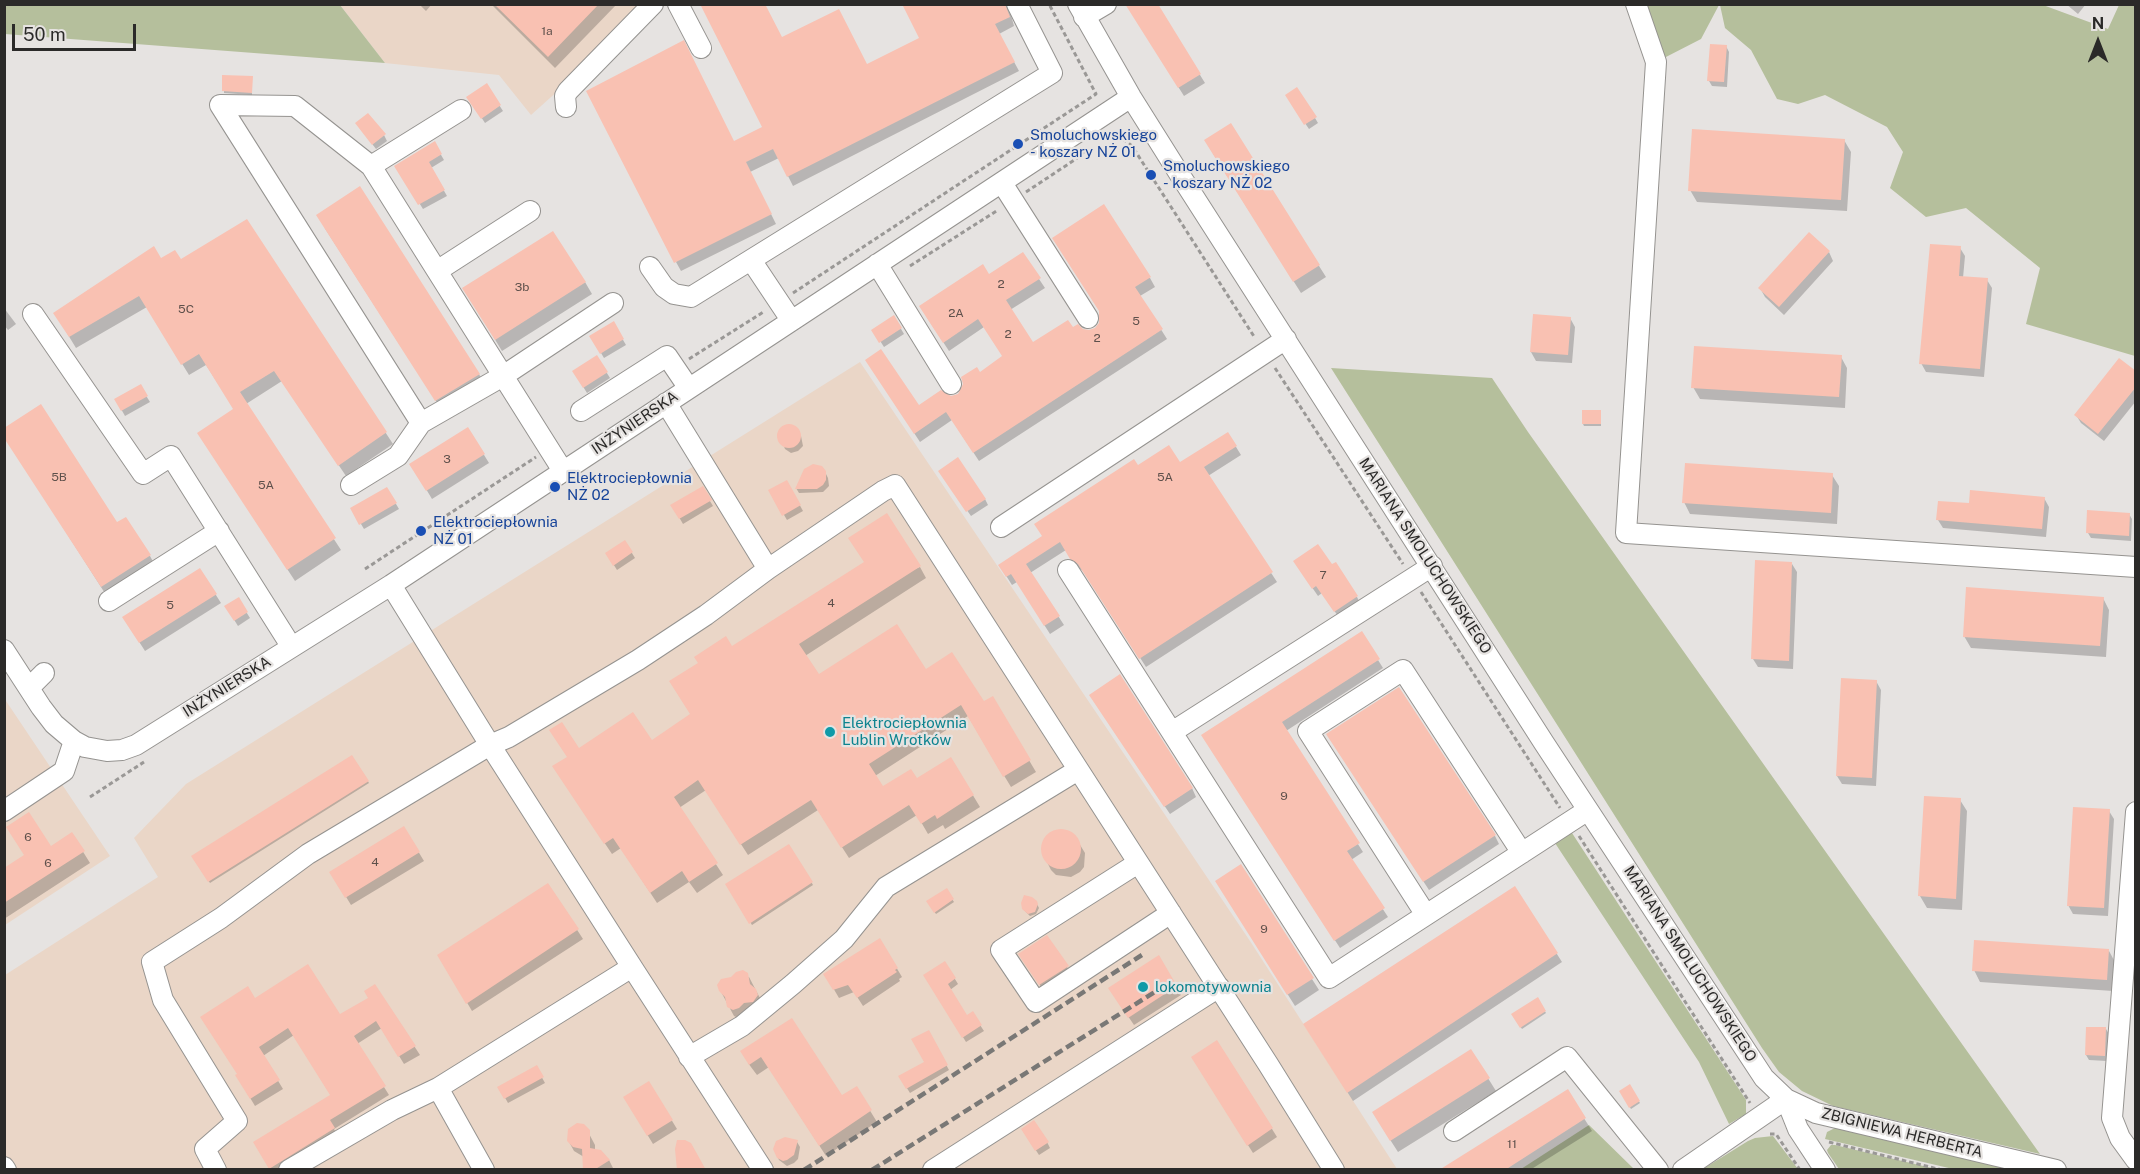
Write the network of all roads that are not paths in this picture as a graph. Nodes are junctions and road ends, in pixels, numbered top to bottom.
1 (653, 4) edge
2 (678, 4) edge
3 (1017, 4) edge
4 (1106, 4) edge
5 (1636, 4) edge
6 (1081, 11) edge
7 (701, 48) dead end
8 (1131, 97) junction
9 (566, 107) dead end
10 (461, 110) dead end
11 (371, 166) junction
12 (1002, 183) junction
13 (530, 211) dead end
14 (752, 260) junction
15 (877, 264) junction
16 (650, 267) dead end
17 (437, 271) junction
18 (613, 303) dead end
19 (33, 314) dead end
20 (1088, 318) dead end
21 (791, 320) junction
22 (1286, 339) junction
23 (503, 376) junction
24 (951, 384) dead end
25 (688, 387) junction
26 (666, 403) junction
27 (581, 411) dead end
28 (421, 423) junction
29 (562, 471) junction
30 (351, 485) dead end
31 (1001, 527) dead end
32 (219, 531) junction
33 (1432, 566) junction
34 (2136, 567) edge
35 (768, 569) junction
36 (1068, 570) dead end
37 (391, 585) junction
38 (109, 601) dead end
39 (291, 646) junction
40 (4, 650) edge
41 (44, 673) dead end
42 (29, 688) junction
43 (1172, 732) junction
44 (74, 741) junction
45 (490, 745) junction
46 (1078, 770) junction
47 (1588, 810) junction
48 (4, 811) edge
49 (2136, 812) edge
50 (1522, 853) junction
51 (1138, 863) junction
52 (1171, 913) junction
53 (1426, 915) junction
54 (632, 967) junction
55 (1219, 987) junction
56 (689, 1057) junction
57 (438, 1088) junction
58 (1786, 1099) junction
59 (1454, 1131) dead end
60 (2136, 1160) edge
61 (479, 1168) edge
62 (2054, 1169) edge
63 (216, 1170) edge
64 (289, 1170) edge
65 (762, 1170) edge
66 (933, 1170) edge
67 (1334, 1170) edge
68 (1658, 1170) edge
69 (1683, 1170) edge
70 (1825, 1170) edge

1 - 9 street
2 - 7 street
3 - 14 street
4 - 6 street
5 - 34 street
6 - 8 street, MARIANA SMOLUCHOWSKIEGO
8 - 12 street, INŻYNIERSKA
8 - 22 street, MARIANA SMOLUCHOWSKIEGO
10 - 11 street
11 - 17 street
11 - 28 street
12 - 15 street, INŻYNIERSKA
12 - 20 street
13 - 17 street
14 - 16 street
14 - 21 street
15 - 21 street, INŻYNIERSKA
15 - 24 street
17 - 23 street
18 - 23 street
19 - 32 street
21 - 25 street, INŻYNIERSKA
22 - 31 street
22 - 33 street, MARIANA SMOLUCHOWSKIEGO
23 - 28 street
23 - 29 street
25 - 26 street, INŻYNIERSKA
25 - 27 street
26 - 29 street, INŻYNIERSKA
26 - 35 street
28 - 30 street
29 - 37 street, INŻYNIERSKA
32 - 38 street
32 - 39 street
33 - 43 street
33 - 47 street, MARIANA SMOLUCHOWSKIEGO
35 - 45 street
35 - 46 street
36 - 43 street
37 - 39 street, INŻYNIERSKA
37 - 45 street
39 - 44 street, INŻYNIERSKA
40 - 42 street, INŻYNIERSKA
41 - 42 street
42 - 44 street, INŻYNIERSKA
43 - 53 street
44 - 48 street
45 - 54 street
45 - 63 street
46 - 51 street
46 - 56 street
47 - 50 street
47 - 58 street, MARIANA SMOLUCHOWSKIEGO
49 - 60 street
50 - 53 street
50 - 53 street
51 - 52 street
51 - 52 street
52 - 55 street
54 - 56 street
54 - 57 street
55 - 66 street
55 - 67 street
56 - 65 street
57 - 61 street
57 - 64 street
58 - 62 street, ZBIGNIEWA HERBERTA
58 - 69 street
58 - 70 street
59 - 68 street

